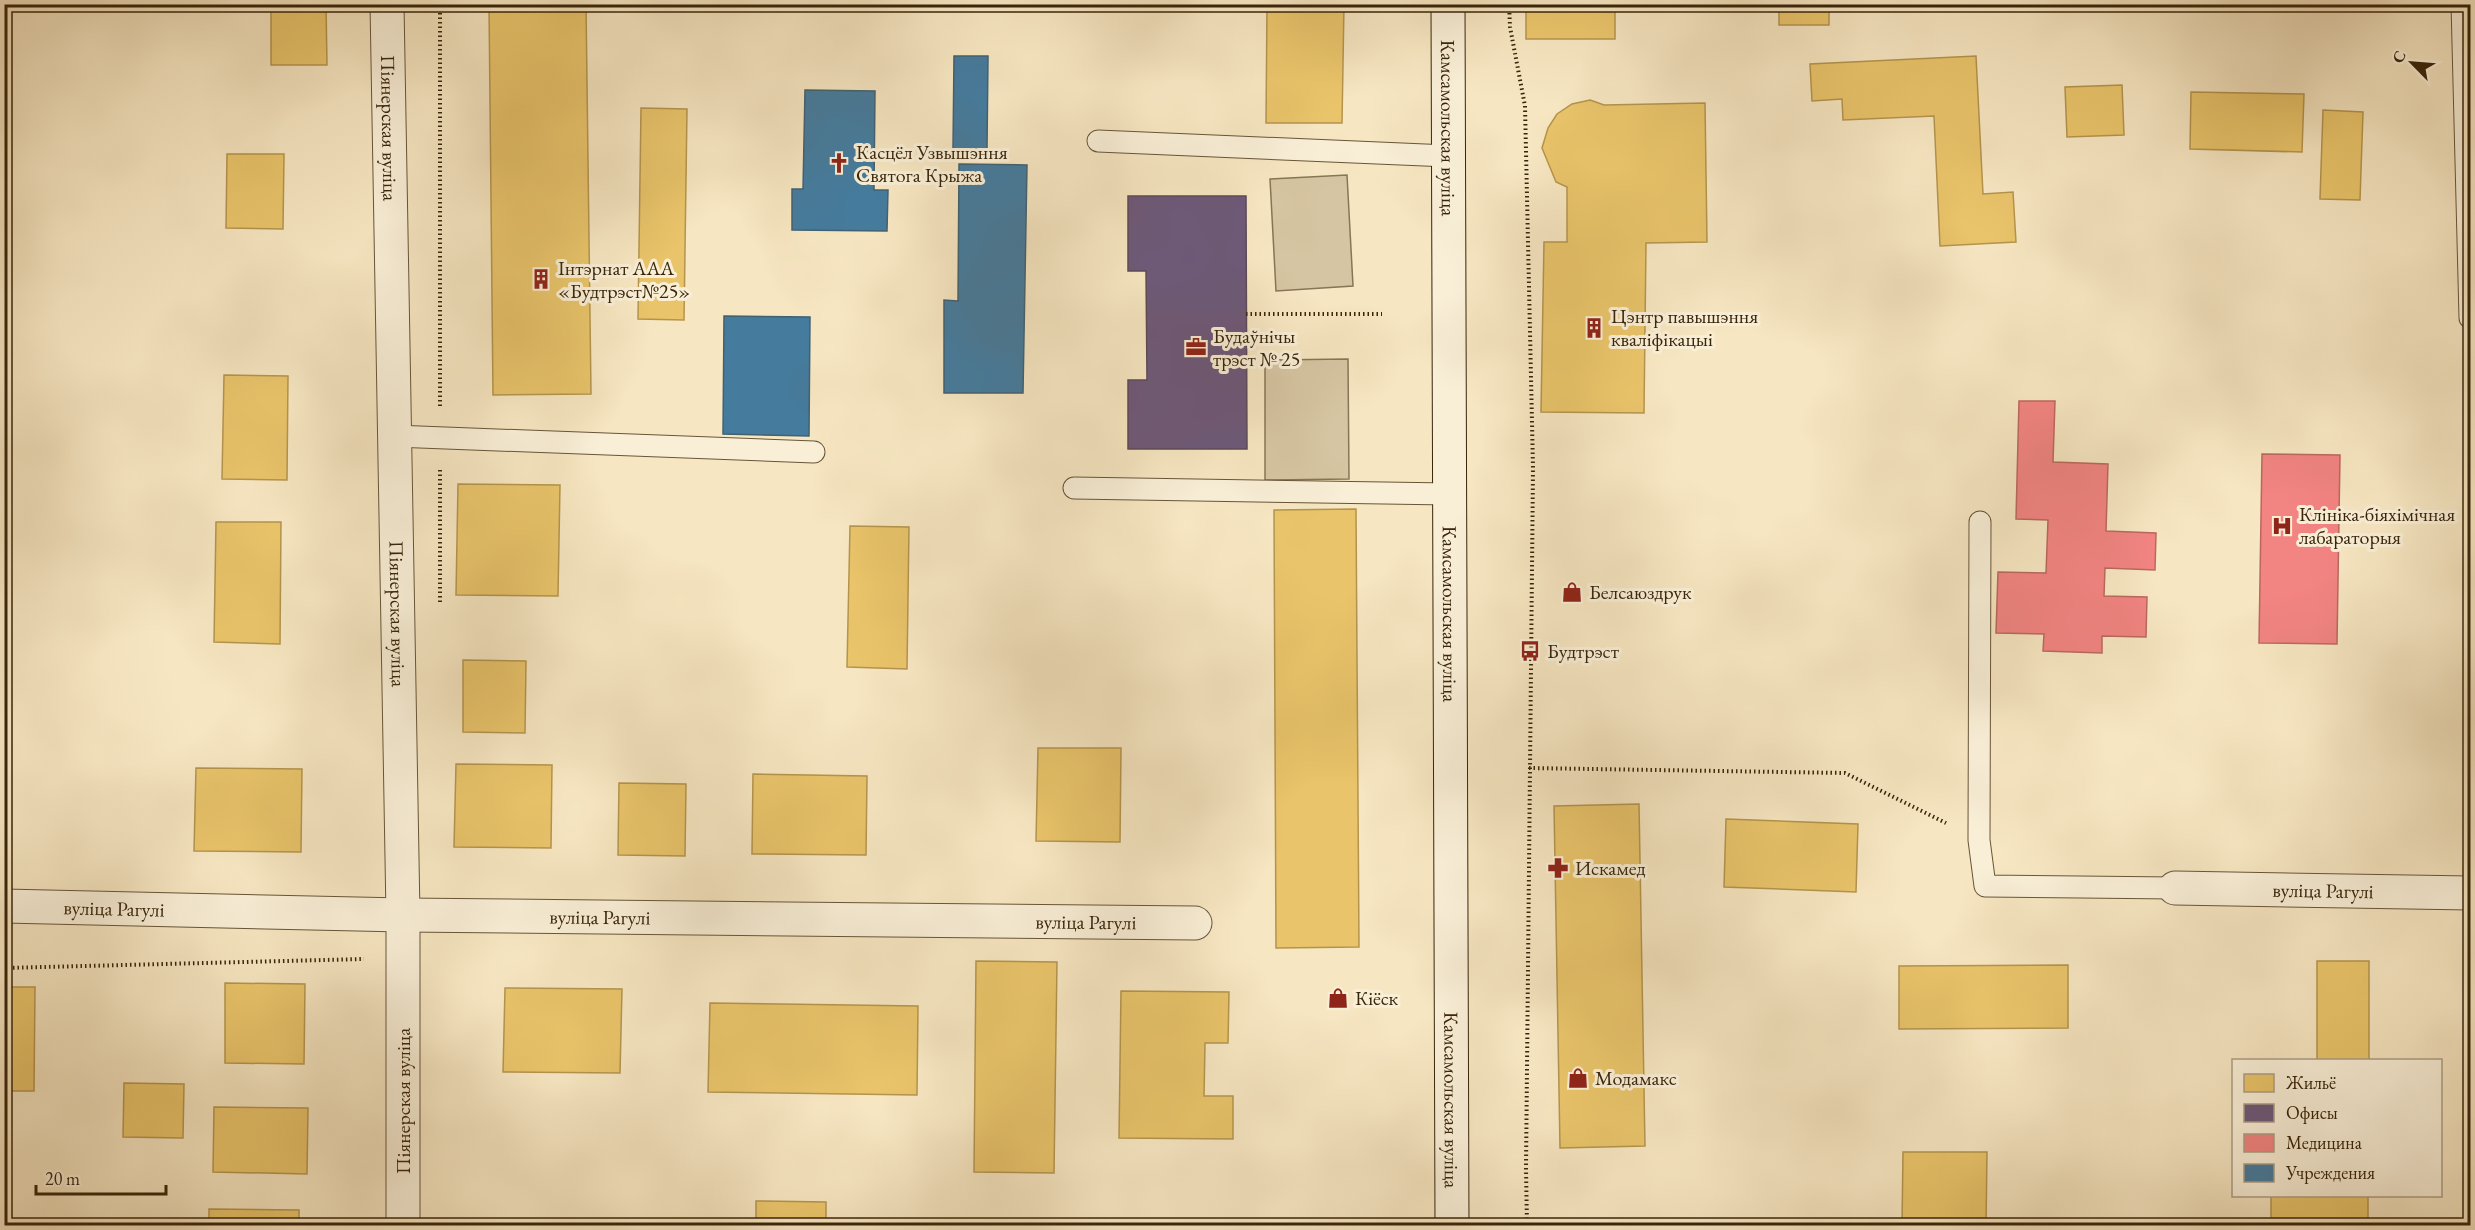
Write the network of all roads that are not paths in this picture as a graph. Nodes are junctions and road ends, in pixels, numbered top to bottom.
1 (387, 4) edge
2 (1448, 4) edge
3 (2462, 4) edge
4 (1098, 141) dead end
5 (1448, 156) junction
6 (2470, 318) edge
7 (394, 436) junction
8 (814, 452) dead end
9 (1074, 488) dead end
10 (1449, 494) junction
11 (1980, 522) dead end
12 (2175, 888) joint
13 (2470, 893) edge
14 (4, 906) edge
15 (403, 915) junction
16 (1195, 923) dead end
17 (403, 1226) edge
18 (1452, 1226) edge

1 - 7 street, Піянерская вуліца
2 - 5 street, Камсамольская вуліца
3 - 6 lane
4 - 5 lane
5 - 10 street, Камсамольская вуліца
7 - 8 lane
7 - 15 street, Піянерская вуліца
9 - 10 lane
10 - 18 street, Камсамольская вуліца
11 - 12 lane
12 - 13 street, вуліца Рагулі
14 - 15 street, вуліца Рагулі
15 - 16 street, вуліца Рагулі
15 - 17 street, Піянерская вуліца

